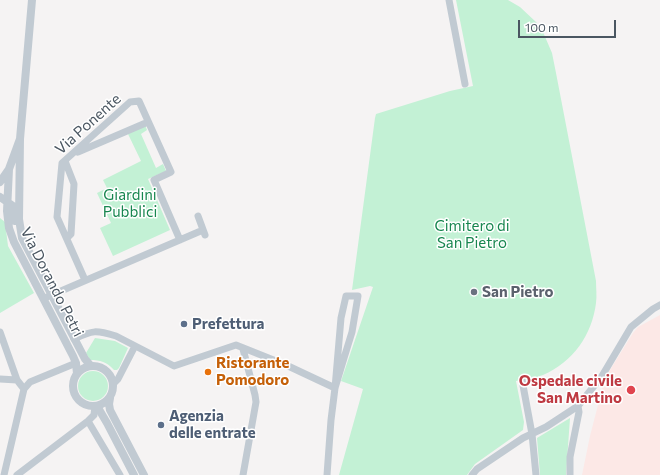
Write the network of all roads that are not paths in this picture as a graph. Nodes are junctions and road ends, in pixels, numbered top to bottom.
1 (32, 0) edge
2 (449, 0) edge
3 (465, 84) dead end
4 (148, 122) junction
5 (20, 139) junction
6 (72, 154) junction
7 (65, 161) junction
8 (20, 162) junction
9 (9, 169) junction
10 (0, 182) edge
11 (3, 203) edge
12 (198, 216) dead end
13 (22, 238) junction
14 (67, 238) junction
15 (180, 240) junction
16 (85, 280) junction
17 (51, 295) junction
18 (42, 299) junction
19 (660, 305) edge
20 (0, 332) edge
21 (74, 339) junction
22 (135, 346) junction
23 (243, 349) junction
24 (76, 363) junction
25 (91, 366) junction
26 (77, 374) junction
27 (0, 379) edge
28 (17, 380) junction
29 (522, 380) dead end
30 (114, 383) junction
31 (24, 388) junction
32 (335, 388) junction
33 (110, 398) junction
34 (96, 406) junction
35 (578, 406) junction
36 (88, 421) junction
37 (532, 434) junction
38 (4, 475) edge
39 (17, 475) edge
40 (120, 475) edge
41 (134, 475) edge
42 (144, 475) edge
43 (243, 475) edge
44 (327, 475) edge
45 (472, 475) edge
46 (536, 475) edge
47 (570, 475) edge

1 - 5 street
2 - 3 street
4 - 6 street
4 - 6 street, Via Ponente
4 - 15 street, Via Ponente
5 - 8 street, Via Dorando Petri
5 - 9 street
6 - 7 street, Via Ponente
7 - 14 street
7 - 14 street, Via Ponente
8 - 11 street, Via Dorando Petri
8 - 13 street, Via Dorando Petri
9 - 10 street
9 - 11 street, Via Dorando Petri
11 - 13 street, Via Dorando Petri
11 - 18 street, Via Dorando Petri
12 - 15 street
13 - 17 street, Via Dorando Petri
14 - 16 street, Via Ponente
15 - 16 street
16 - 17 street
17 - 18 street
17 - 21 street, Via Dorando Petri
18 - 24 street, Via Dorando Petri
19 - 35 street
20 - 28 street
21 - 22 street
21 - 25 street, Via Dorando Petri
22 - 23 street
22 - 30 street
23 - 32 street
23 - 43 street
24 - 26 street, Via Dorando Petri
24 - 31 street
25 - 26 street
25 - 30 street
26 - 34 street
27 - 28 street
28 - 31 street
29 - 37 street
30 - 33 street
31 - 38 street
32 - 32 street
32 - 44 street
33 - 34 street
33 - 42 street
34 - 36 street
34 - 41 street
35 - 37 street
35 - 47 street
36 - 39 street
36 - 40 street
37 - 45 street
37 - 46 street

